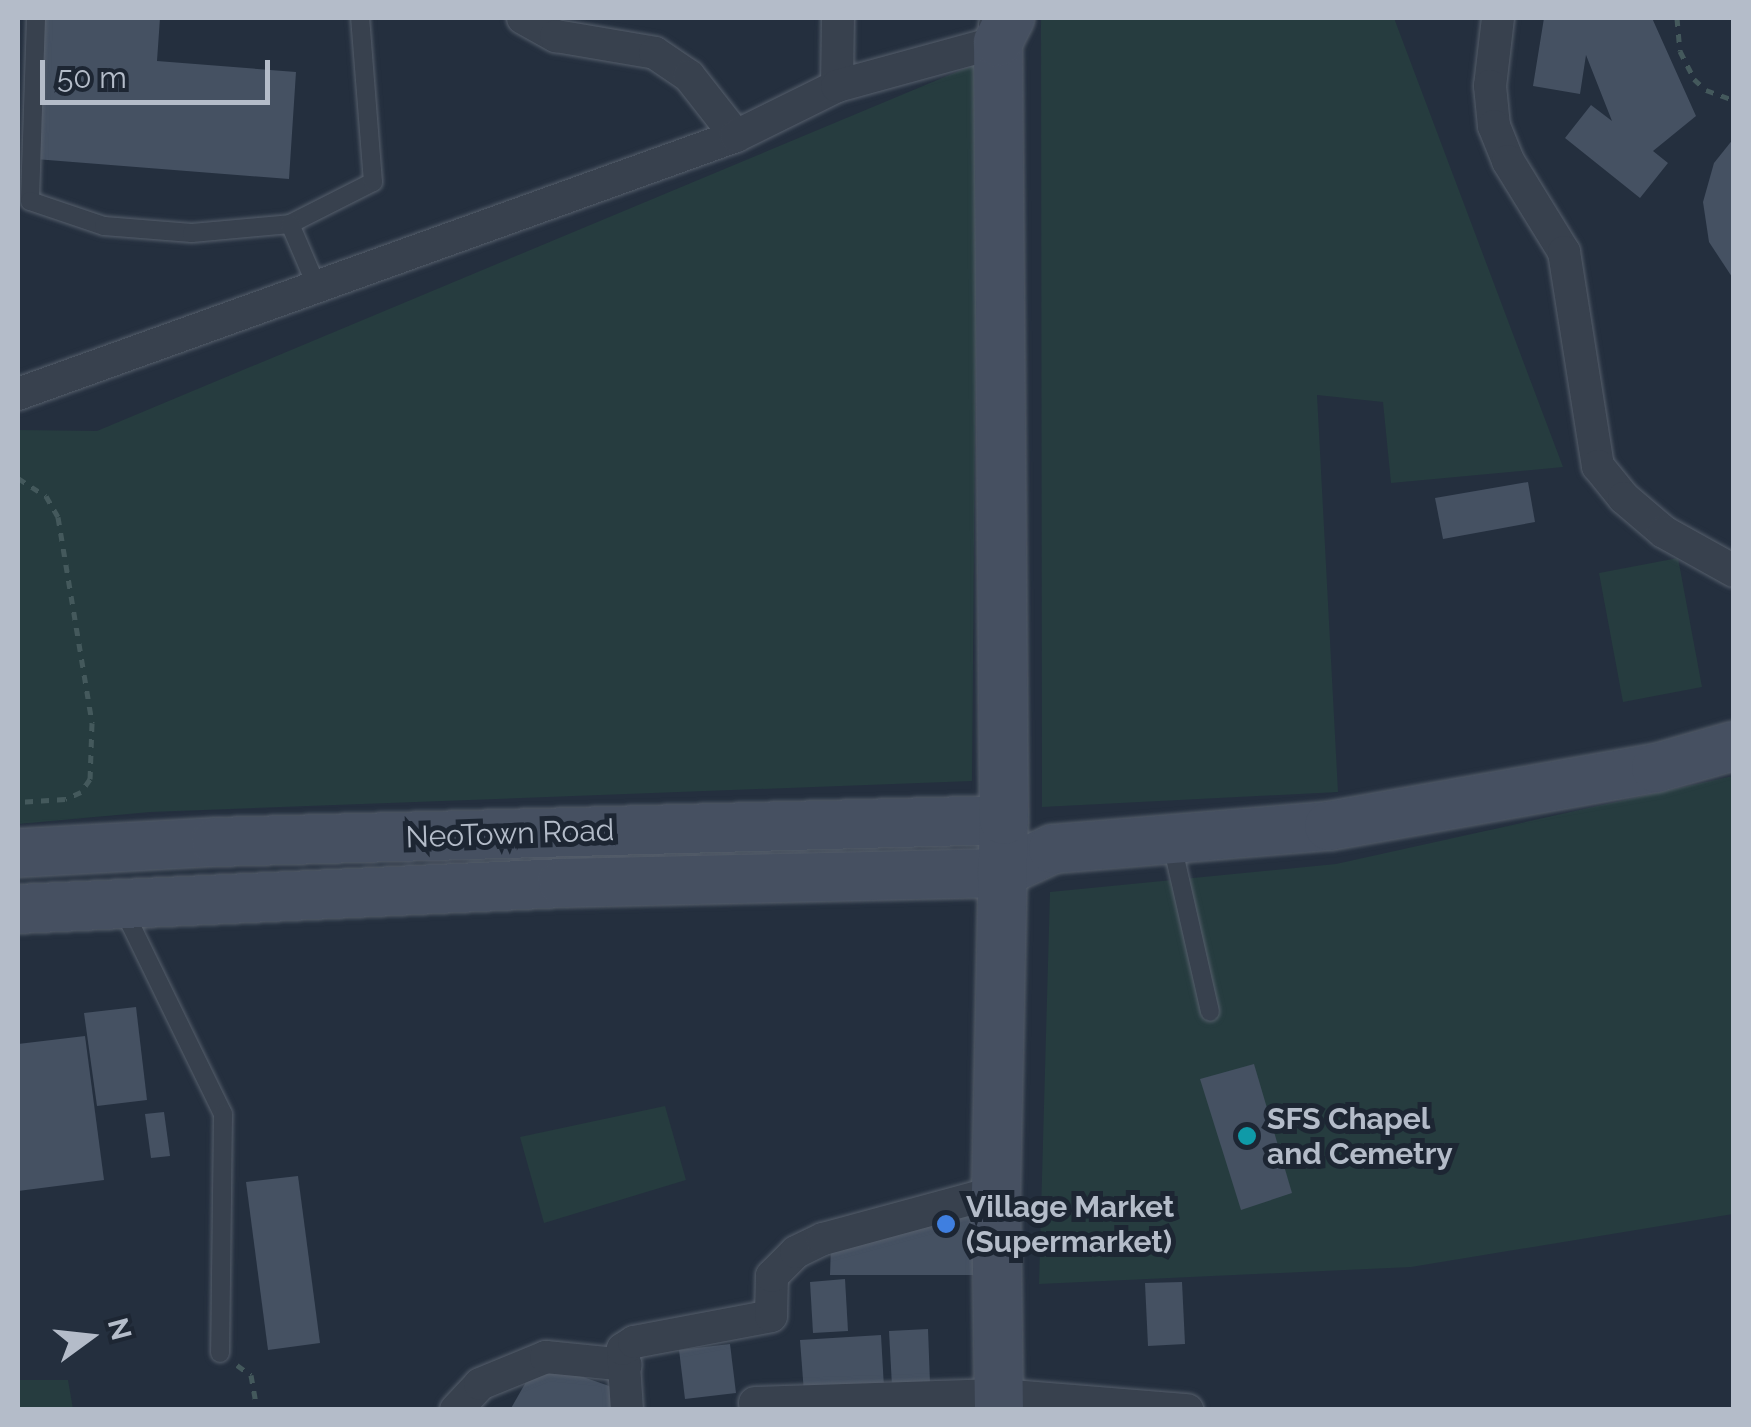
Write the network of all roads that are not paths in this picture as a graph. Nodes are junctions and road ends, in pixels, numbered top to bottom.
1 (36, 18) edge
2 (360, 18) edge
3 (523, 18) edge
4 (838, 18) edge
5 (1498, 18) edge
6 (1000, 26) edge
7 (837, 86) junction
8 (736, 136) junction
9 (290, 224) junction
10 (318, 287) junction
11 (18, 394) edge
12 (1734, 570) edge
13 (1734, 746) edge
14 (1004, 820) junction
15 (1171, 839) junction
16 (1053, 848) junction
17 (18, 853) edge
18 (1001, 873) junction
19 (120, 904) junction
20 (18, 909) edge
21 (1210, 1012) dead end
22 (996, 1192) junction
23 (220, 1353) road end
24 (626, 1365) junction
25 (999, 1402) edge
26 (755, 1403) dead end
27 (456, 1410) edge
28 (627, 1410) edge
29 (1187, 1410) edge

1 - 9 lane
2 - 9 lane
3 - 8 street
4 - 7 street
5 - 12 street
6 - 7 street
6 - 14 street
7 - 8 street
8 - 10 street
9 - 10 lane
10 - 11 street
13 - 15 street
14 - 16 street
14 - 17 street, NeoTown Road
14 - 18 street
15 - 16 street
15 - 21 lane
16 - 18 street
18 - 19 street, NeoTown Road
18 - 22 street
19 - 20 street, NeoTown Road
19 - 23 lane
22 - 24 street
22 - 25 street
24 - 27 street
24 - 28 street
25 - 26 street
25 - 29 street

